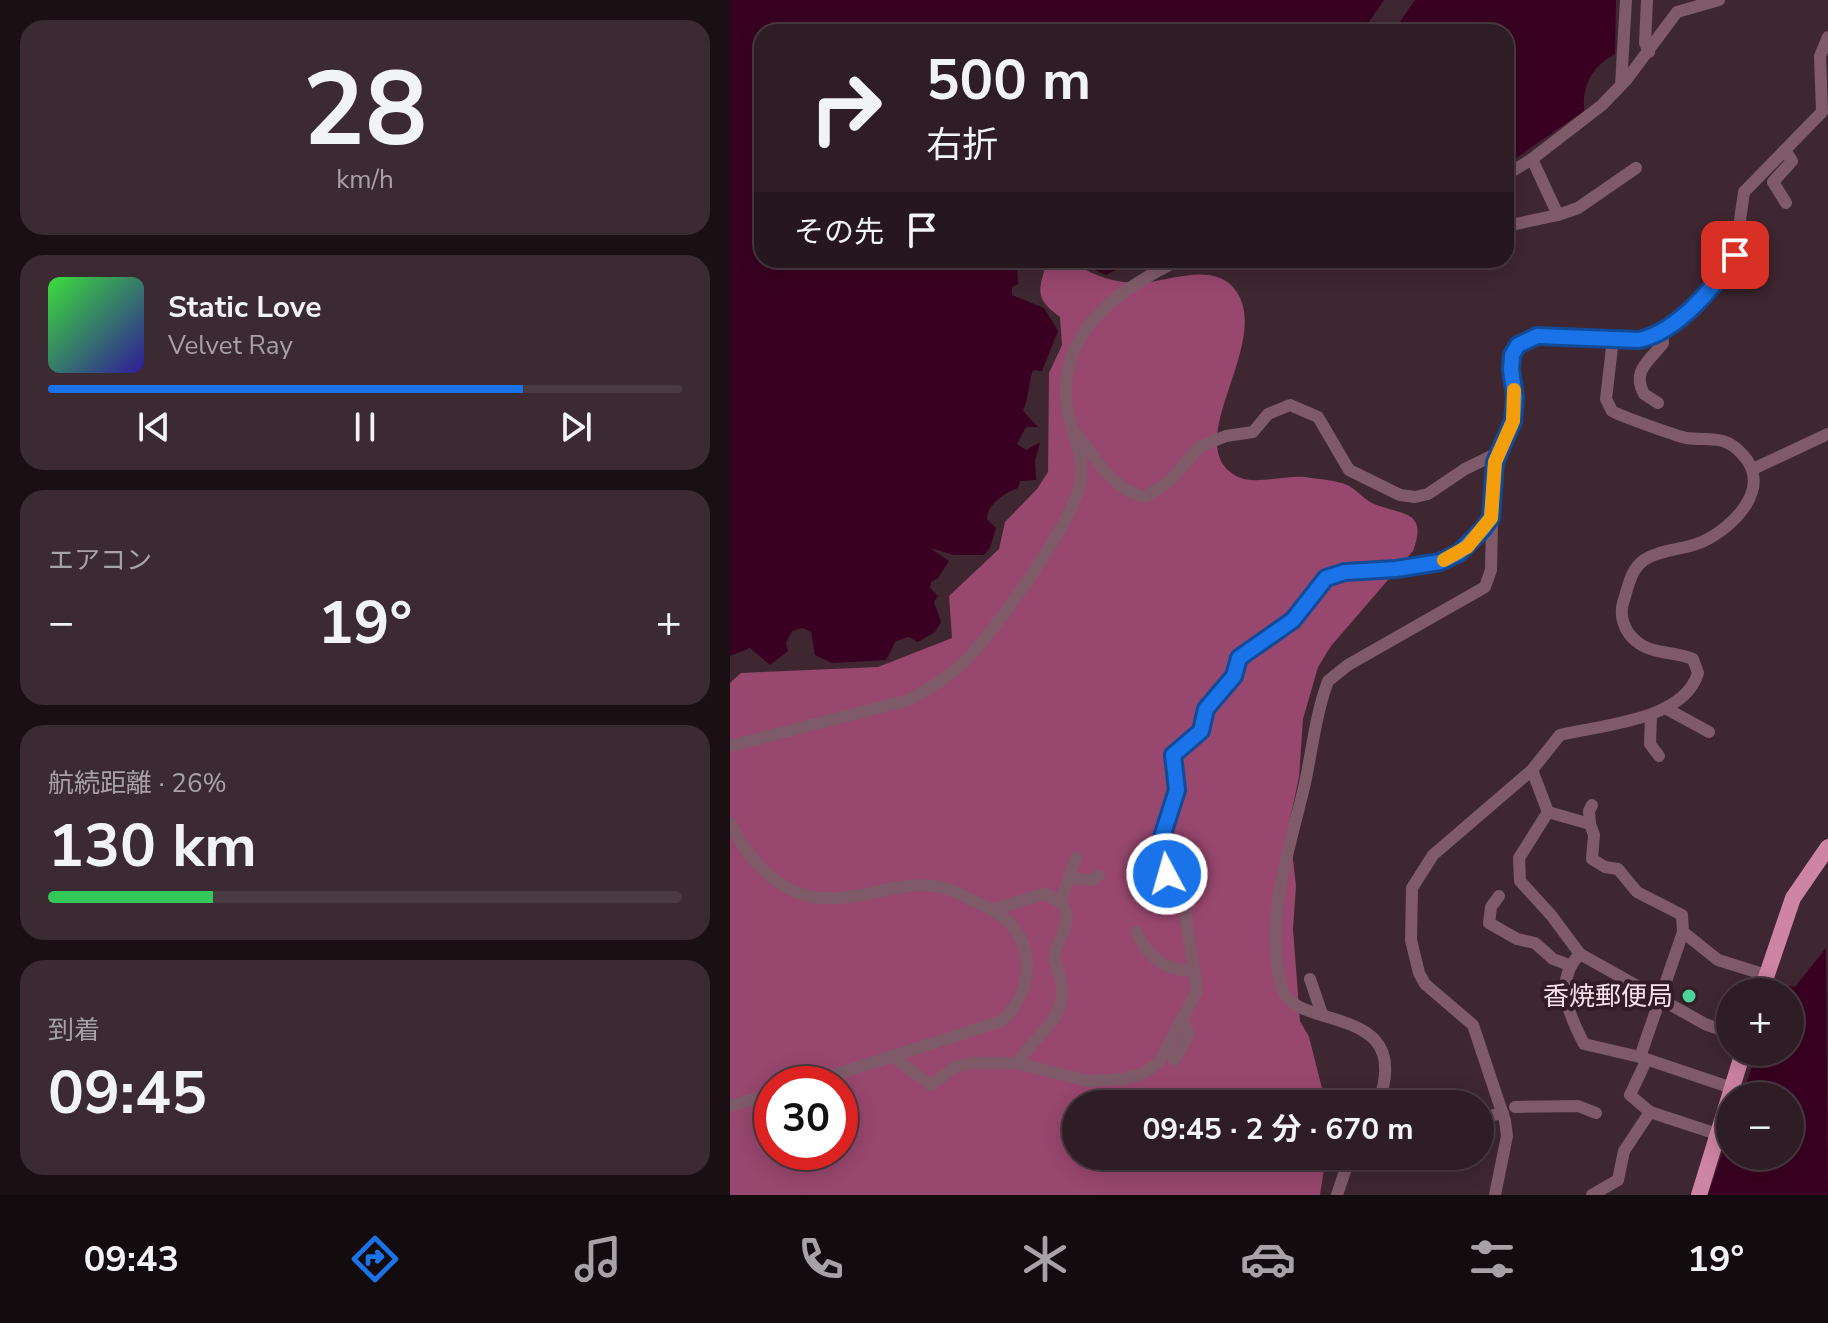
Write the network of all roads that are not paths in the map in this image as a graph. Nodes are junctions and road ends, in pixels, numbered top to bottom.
1 (1626, 0) edge
2 (1647, 0) edge
3 (1719, 0) edge
4 (1674, 6) edge
5 (1828, 37) edge
6 (1649, 52) junction
7 (1621, 85) junction
8 (1785, 150) junction
9 (1532, 159) junction
10 (1636, 168) dead end
11 (1514, 170) edge
12 (1786, 203) dead end
13 (1558, 215) junction
14 (1514, 224) edge
15 (1164, 268) edge
16 (1662, 332) junction
17 (1613, 339) junction
18 (1658, 403) dead end
19 (1072, 428) junction
20 (1828, 434) edge
21 (1500, 452) junction
22 (1753, 469) junction
23 (1491, 518) junction
24 (1665, 708) junction
25 (1651, 716) junction
26 (1709, 732) dead end
27 (730, 746) edge
28 (1659, 756) dead end
29 (1532, 770) junction
30 (1592, 805) dead end
31 (1548, 812) junction
32 (730, 823) edge
33 (1590, 824) junction
34 (1828, 847) edge
35 (1076, 858) dead end
36 (1099, 876) dead end
37 (1068, 878) junction
38 (1499, 896) dead end
39 (1060, 903) junction
40 (991, 910) junction
41 (1137, 932) dead end
42 (1683, 932) junction
43 (1580, 954) junction
44 (1569, 965) junction
45 (1195, 970) junction
46 (1766, 975) junction
47 (1765, 978) edge
48 (1310, 979) dead end
49 (1658, 997) junction
50 (1322, 1014) junction
51 (1183, 1023) junction
52 (1716, 1028) edge
53 (1493, 1036) dead end
54 (1477, 1039) junction
55 (893, 1057) junction
56 (1643, 1059) junction
57 (1174, 1060) dead end
58 (1016, 1063) junction
59 (858, 1068) edge
60 (1716, 1083) edge
61 (1382, 1090) edge
62 (754, 1099) edge
63 (730, 1106) edge
64 (1509, 1110) junction
65 (1650, 1112) junction
66 (1596, 1113) dead end
67 (1494, 1114) edge
68 (1716, 1134) edge
69 (1716, 1137) edge
70 (1345, 1170) edge
71 (1337, 1195) edge
72 (1495, 1195) edge
73 (1592, 1195) edge
74 (1699, 1195) edge

1 - 7 street
2 - 6 street
3 - 4 street
4 - 6 street
5 - 8 street
6 - 7 street
7 - 9 street
8 - 12 street
8 - 16 street
9 - 11 street
9 - 13 street
10 - 13 street
13 - 14 street
15 - 19 street
16 - 17 street
16 - 18 street
17 - 21 street
17 - 22 street
19 - 21 street
19 - 27 street
20 - 22 street
21 - 23 street
22 - 24 street
23 - 45 street
23 - 50 street
24 - 25 street
24 - 26 street
25 - 28 street
25 - 29 street
29 - 31 street
29 - 54 street
30 - 33 street
31 - 33 street
31 - 43 street
32 - 40 street
33 - 42 street
34 - 46 main road
35 - 37 street
36 - 37 street
37 - 39 street
38 - 44 street
39 - 40 street
39 - 58 street
40 - 55 street
41 - 45 street
42 - 46 street
42 - 49 street
43 - 44 street
43 - 49 street
44 - 56 street
45 - 51 street
46 - 47 main road
48 - 50 street
49 - 52 street
49 - 56 street
50 - 61 street
51 - 57 street
51 - 58 street
53 - 54 street
54 - 64 street
55 - 58 street
55 - 59 street
56 - 60 street
56 - 65 street
62 - 63 street
64 - 66 street
64 - 67 street
64 - 72 street
65 - 68 street
65 - 73 street
69 - 74 main road
70 - 71 street

